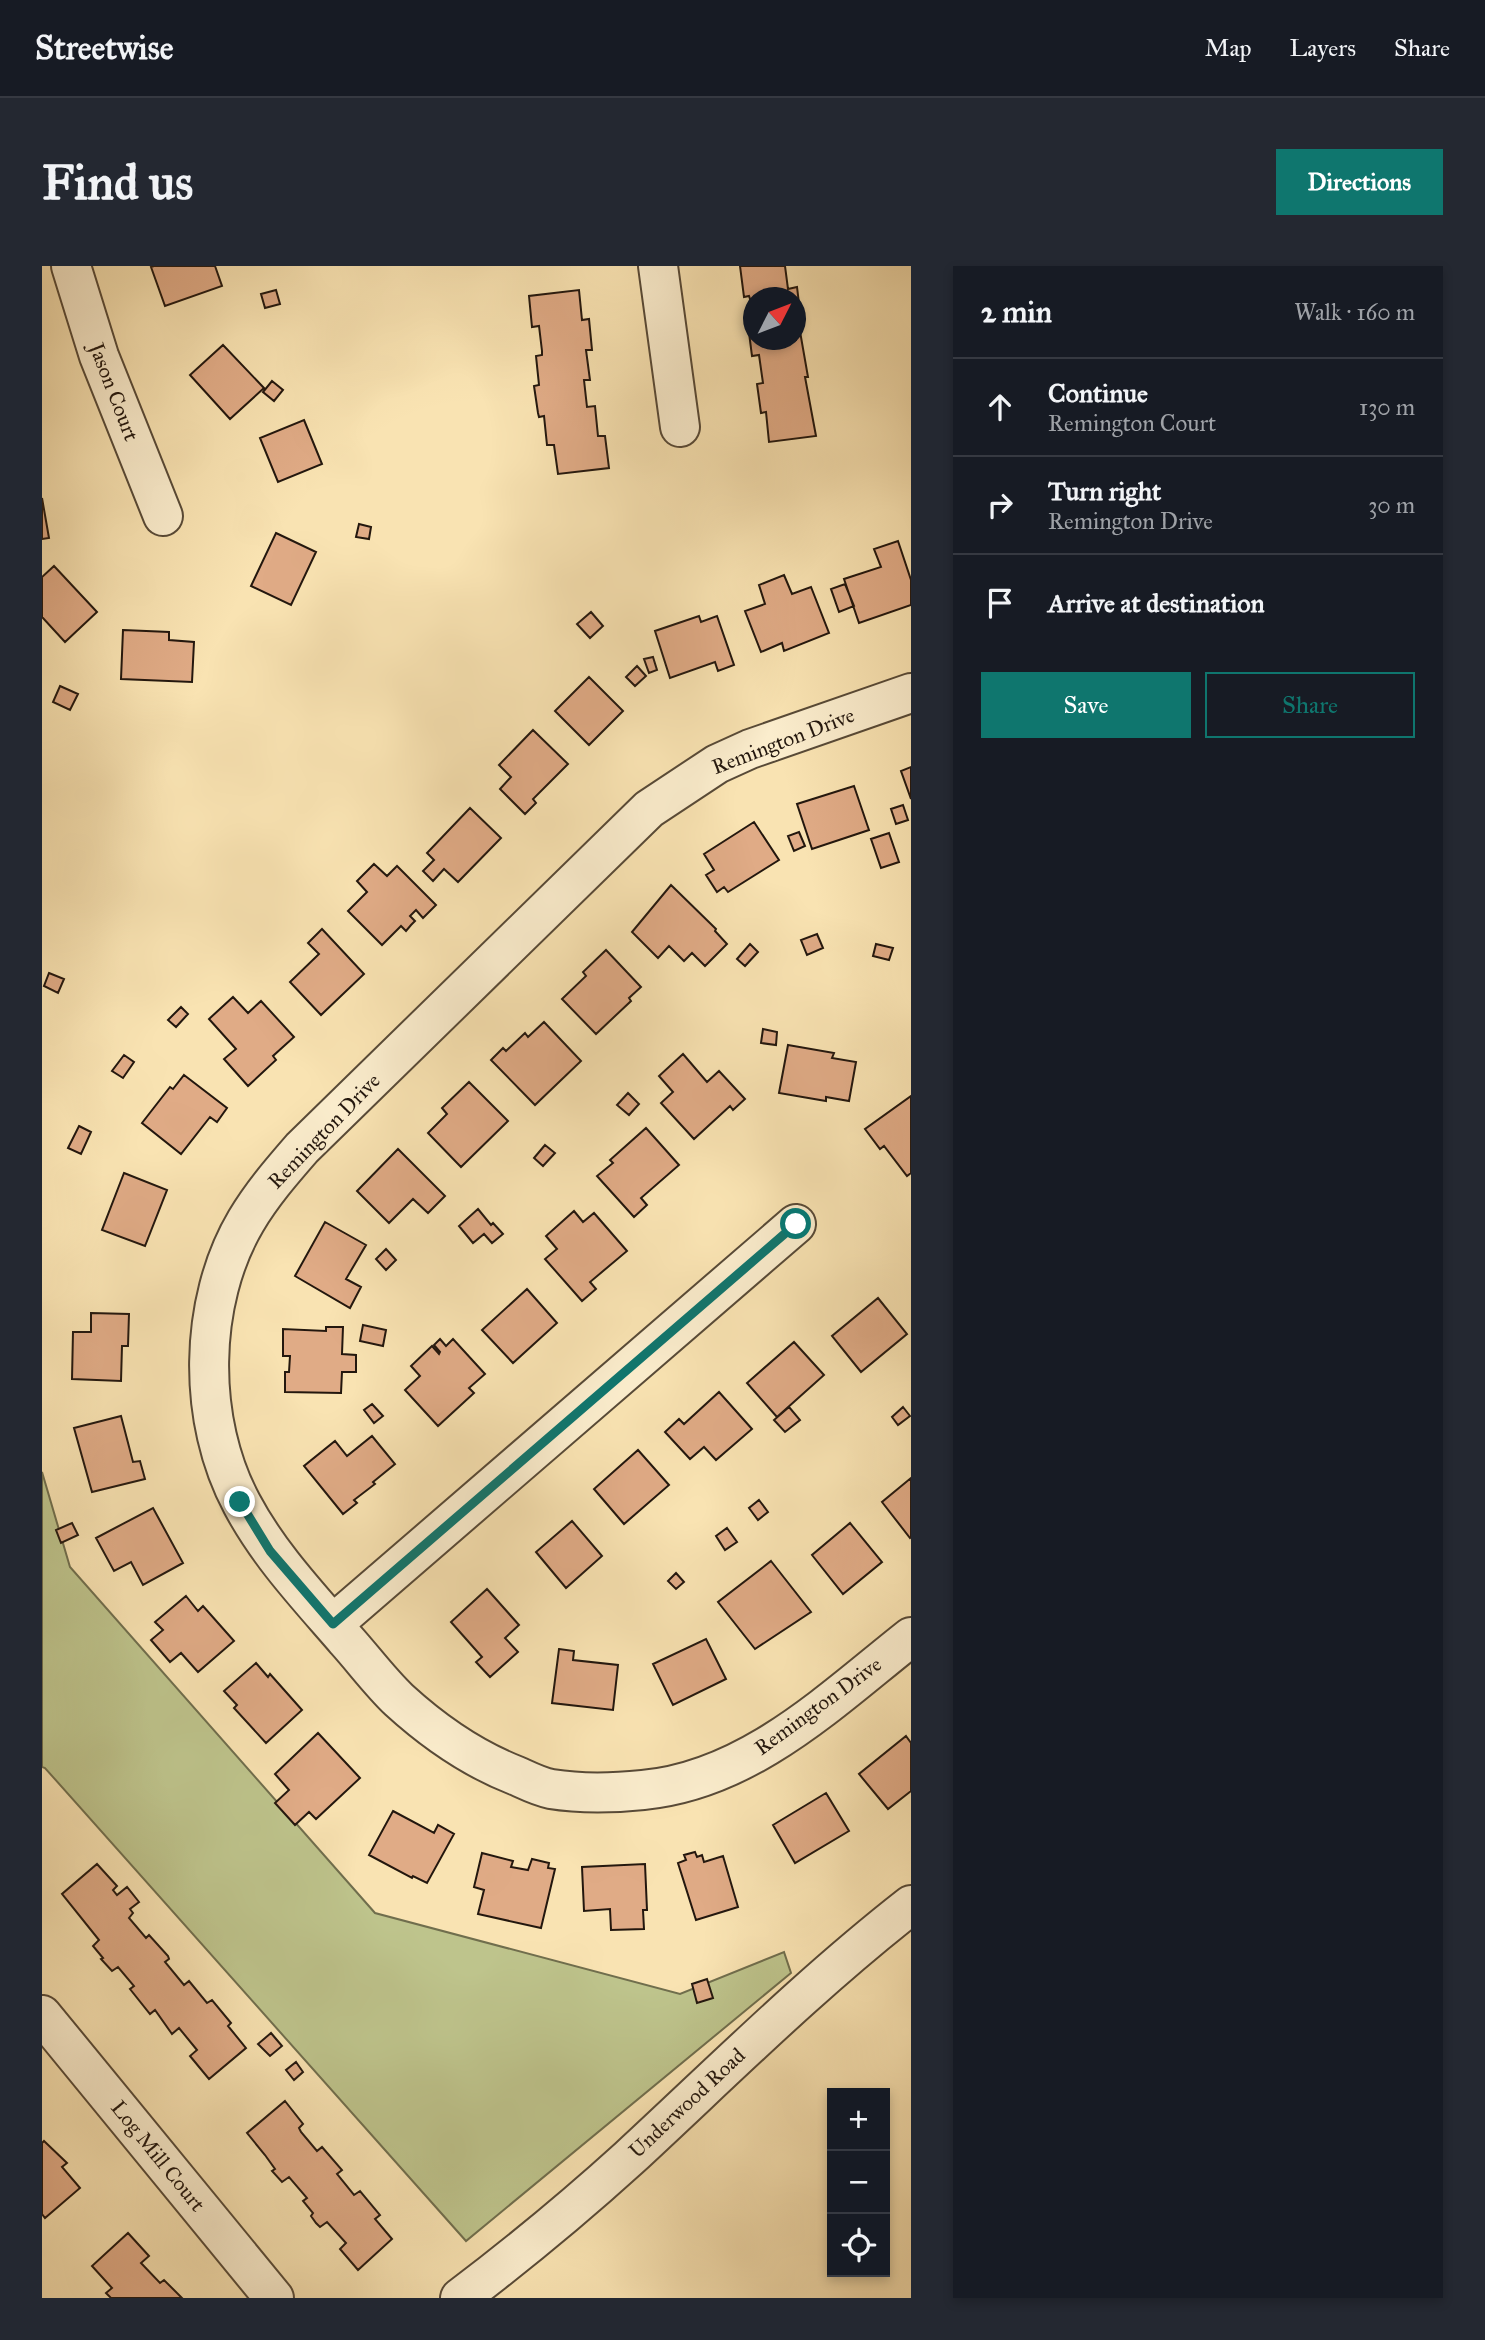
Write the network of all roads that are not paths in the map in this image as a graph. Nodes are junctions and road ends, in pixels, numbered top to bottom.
1 (71, 266) edge
2 (658, 266) edge
3 (680, 427) dead end
4 (163, 516) dead end
5 (911, 693) edge
6 (796, 1224) dead end
7 (333, 1624) junction
8 (911, 1637) edge
9 (911, 1905) edge
10 (42, 2015) edge
11 (274, 2298) edge
12 (460, 2298) edge

1 - 4 street, Jason Court
2 - 3 street
5 - 7 street, Remington Drive
6 - 7 street
7 - 8 street, Remington Drive
9 - 12 street, Underwood Road
10 - 11 street, Log Mill Court

